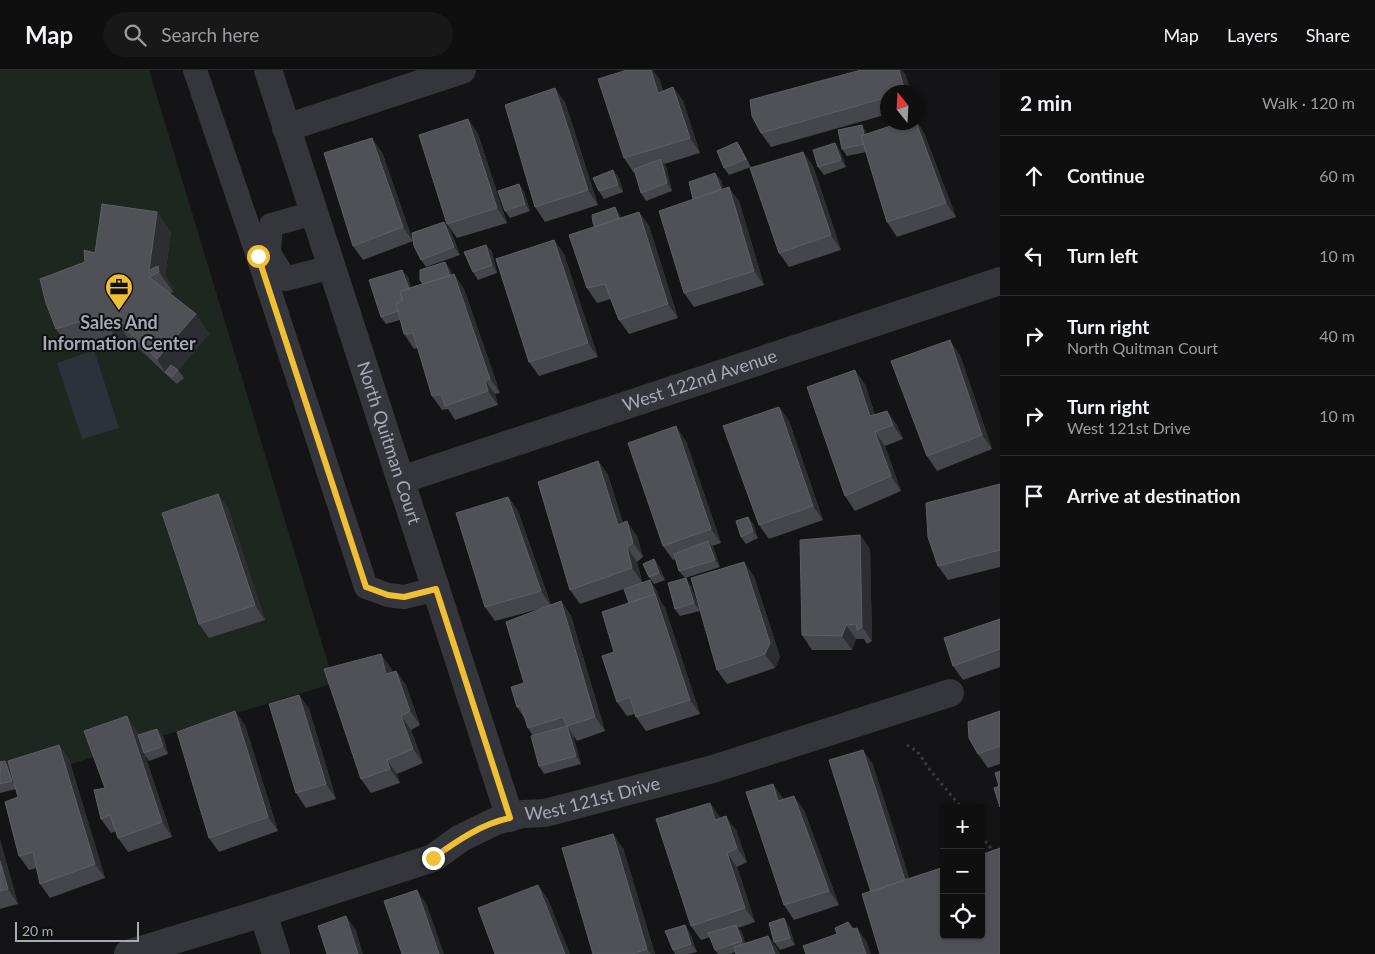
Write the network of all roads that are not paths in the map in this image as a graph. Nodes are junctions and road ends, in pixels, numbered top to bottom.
1 (195, 70) edge
2 (268, 70) edge
3 (462, 70) edge
4 (286, 128) junction
5 (314, 213) junction
6 (264, 255) junction
7 (332, 267) junction
8 (1000, 281) edge
9 (401, 480) junction
10 (436, 589) junction
11 (950, 693) dead end
12 (510, 818) junction
13 (263, 913) junction
14 (128, 954) edge
15 (276, 954) edge

1 - 6 lane
2 - 4 street, North Quitman Court
3 - 4 street
4 - 5 street, North Quitman Court
5 - 6 lane
5 - 7 street, North Quitman Court
6 - 7 lane
6 - 10 lane
7 - 9 street, North Quitman Court
8 - 9 street, West 122nd Avenue
9 - 10 street, North Quitman Court
10 - 12 street, North Quitman Court
11 - 12 street, West 121st Drive
12 - 13 street, West 121st Drive
13 - 14 street, West 121st Drive
13 - 15 street

